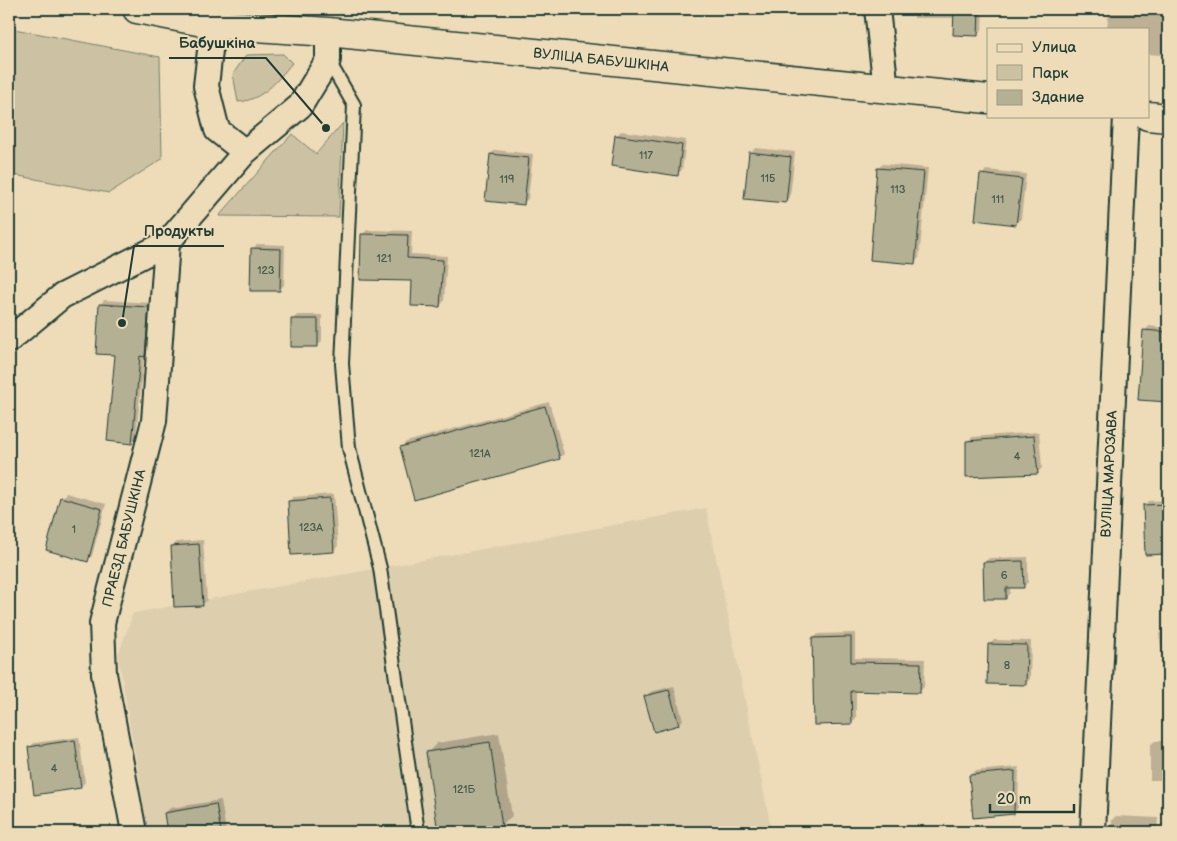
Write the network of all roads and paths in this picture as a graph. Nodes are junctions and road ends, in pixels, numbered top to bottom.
1 (137, 9) edge
2 (877, 9) edge
3 (181, 13) edge
4 (213, 24) junction
5 (328, 32) junction
6 (328, 60) junction
7 (886, 88) junction
8 (987, 99) edge
9 (1150, 116) edge
10 (1126, 118) edge
11 (1168, 118) edge
12 (245, 152) junction
13 (167, 242) junction
14 (9, 340) edge
15 (134, 832) edge
16 (418, 832) edge
17 (1093, 832) edge

1 - 3 street, ВУЛІЦА БАБУШКІНА
2 - 7 street
3 - 4 street, ВУЛІЦА БАБУШКІНА
4 - 5 street, ВУЛІЦА БАБУШКІНА
4 - 12 street
5 - 6 street
5 - 7 street, ВУЛІЦА БАБУШКІНА
6 - 12 street
6 - 16 lane
7 - 8 street, ВУЛІЦА БАБУШКІНА
9 - 11 street
10 - 17 street, ВУЛІЦА МАРОЗАВА
12 - 13 street
13 - 14 street
13 - 15 street, ПРАЕЗД БАБУШКІНА

